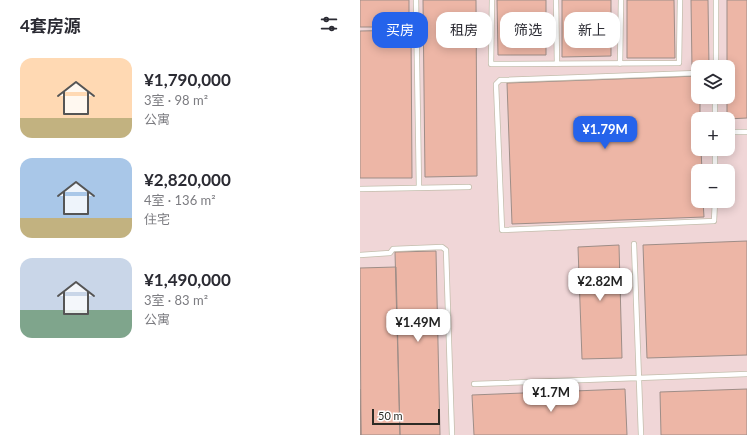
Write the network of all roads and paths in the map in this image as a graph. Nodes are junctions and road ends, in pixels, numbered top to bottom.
1 (416, 0) edge
2 (492, 0) edge
3 (556, 0) edge
4 (621, 0) edge
5 (680, 0) edge
6 (716, 0) edge
7 (716, 60) edge
8 (557, 64) junction
9 (620, 64) junction
10 (691, 73) edge
11 (735, 132) edge
12 (747, 132) edge
13 (469, 187) dead end
14 (419, 188) junction
15 (360, 189) edge
16 (714, 208) edge
17 (634, 244) dead end
18 (360, 255) edge
19 (747, 374) edge
20 (639, 378) junction
21 (474, 384) dead end
22 (452, 435) edge
23 (641, 435) edge

1 - 14 lane
2 - 8 lane
3 - 8 lane
4 - 9 lane
5 - 9 lane
6 - 7 lane
8 - 9 lane
10 - 16 lane
11 - 12 lane
13 - 14 lane
14 - 15 lane
17 - 20 lane
18 - 22 lane
19 - 20 lane
20 - 21 lane
20 - 23 lane

